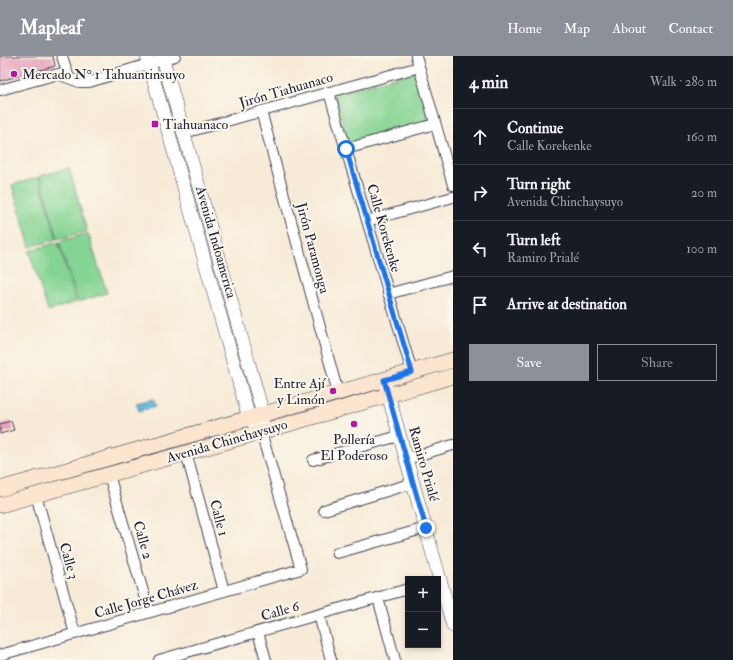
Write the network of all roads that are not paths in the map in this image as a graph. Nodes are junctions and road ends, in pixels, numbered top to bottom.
1 (62, 56) edge
2 (416, 56) edge
3 (167, 57) edge
4 (148, 60) edge
5 (419, 67) junction
6 (68, 78) junction
7 (0, 90) edge
8 (329, 92) junction
9 (261, 111) junction
10 (435, 124) junction
11 (184, 132) junction
12 (346, 149) junction
13 (453, 185) edge
14 (453, 197) edge
15 (367, 221) junction
16 (453, 276) edge
17 (388, 294) junction
18 (453, 360) edge
19 (412, 372) junction
20 (453, 376) edge
21 (386, 387) junction
22 (338, 392) junction
23 (256, 416) junction
24 (261, 432) junction
25 (400, 436) junction
26 (453, 445) edge
27 (186, 453) junction
28 (406, 459) junction
29 (313, 460) dead end
30 (110, 475) junction
31 (413, 483) junction
32 (0, 489) edge
33 (36, 495) junction
34 (0, 505) edge
35 (324, 510) dead end
36 (426, 528) junction
37 (337, 553) dead end
38 (300, 569) joint
39 (438, 576) edge
40 (441, 586) edge
41 (405, 590) edge
42 (224, 591) junction
43 (378, 598) junction
44 (149, 612) junction
45 (319, 615) junction
46 (453, 625) edge
47 (258, 632) junction
48 (75, 634) junction
49 (0, 655) edge
50 (159, 660) edge
51 (266, 660) edge
52 (332, 660) edge
53 (395, 660) edge

1 - 6 street
2 - 5 street
3 - 4 street
3 - 11 street, Avenida Indoamerica
4 - 6 street
4 - 23 street, Avenida Indoamerica
5 - 8 street, Jirón Tiahuanaco
5 - 10 street
6 - 7 street
8 - 9 street, Jirón Tiahuanaco
8 - 12 street, Calle Korekenke
9 - 11 street, Jirón Tiahuanaco
9 - 22 street, Jirón Paramonga
10 - 12 street
10 - 13 street
11 - 23 street, Avenida Indoamerica
12 - 15 street, Calle Korekenke
14 - 15 street
15 - 17 street, Calle Korekenke
16 - 17 street
17 - 19 street, Calle Korekenke
18 - 19 main road, Avenida Chinchaysuyo
19 - 21 main road, Avenida Chinchaysuyo
20 - 21 main road, Avenida Chinchaysuyo
21 - 22 main road, Avenida Chinchaysuyo
21 - 24 main road, Avenida Chinchaysuyo
21 - 25 street, Ramiro Prialé
22 - 23 main road, Avenida Chinchaysuyo
23 - 24 street, Avenida Indoamerica
23 - 32 main road, Avenida Chinchaysuyo
24 - 27 main road, Avenida Chinchaysuyo
24 - 38 street, Avenida Indoamerica
25 - 28 street, Ramiro Prialé
25 - 29 street
26 - 28 street
27 - 30 main road, Avenida Chinchaysuyo
27 - 42 street, Calle 1
28 - 31 street, Ramiro Prialé
30 - 33 main road, Avenida Chinchaysuyo
30 - 44 street, Calle 2
31 - 35 street
31 - 36 street, Ramiro Prialé
33 - 34 main road, Avenida Chinchaysuyo
33 - 48 street, Calle 3
36 - 37 street
36 - 39 street, Ramiro Prialé
38 - 42 street, Calle Jorge Chávez
40 - 46 street, Ramiro Prialé
41 - 43 street, Calle 6
42 - 44 street, Calle Jorge Chávez
43 - 45 street, Calle 6
43 - 53 street
44 - 48 street, Calle Jorge Chávez
45 - 47 street, Calle 6
45 - 52 street
47 - 50 street, Calle 6
47 - 51 street
48 - 49 street, Calle Jorge Chávez

